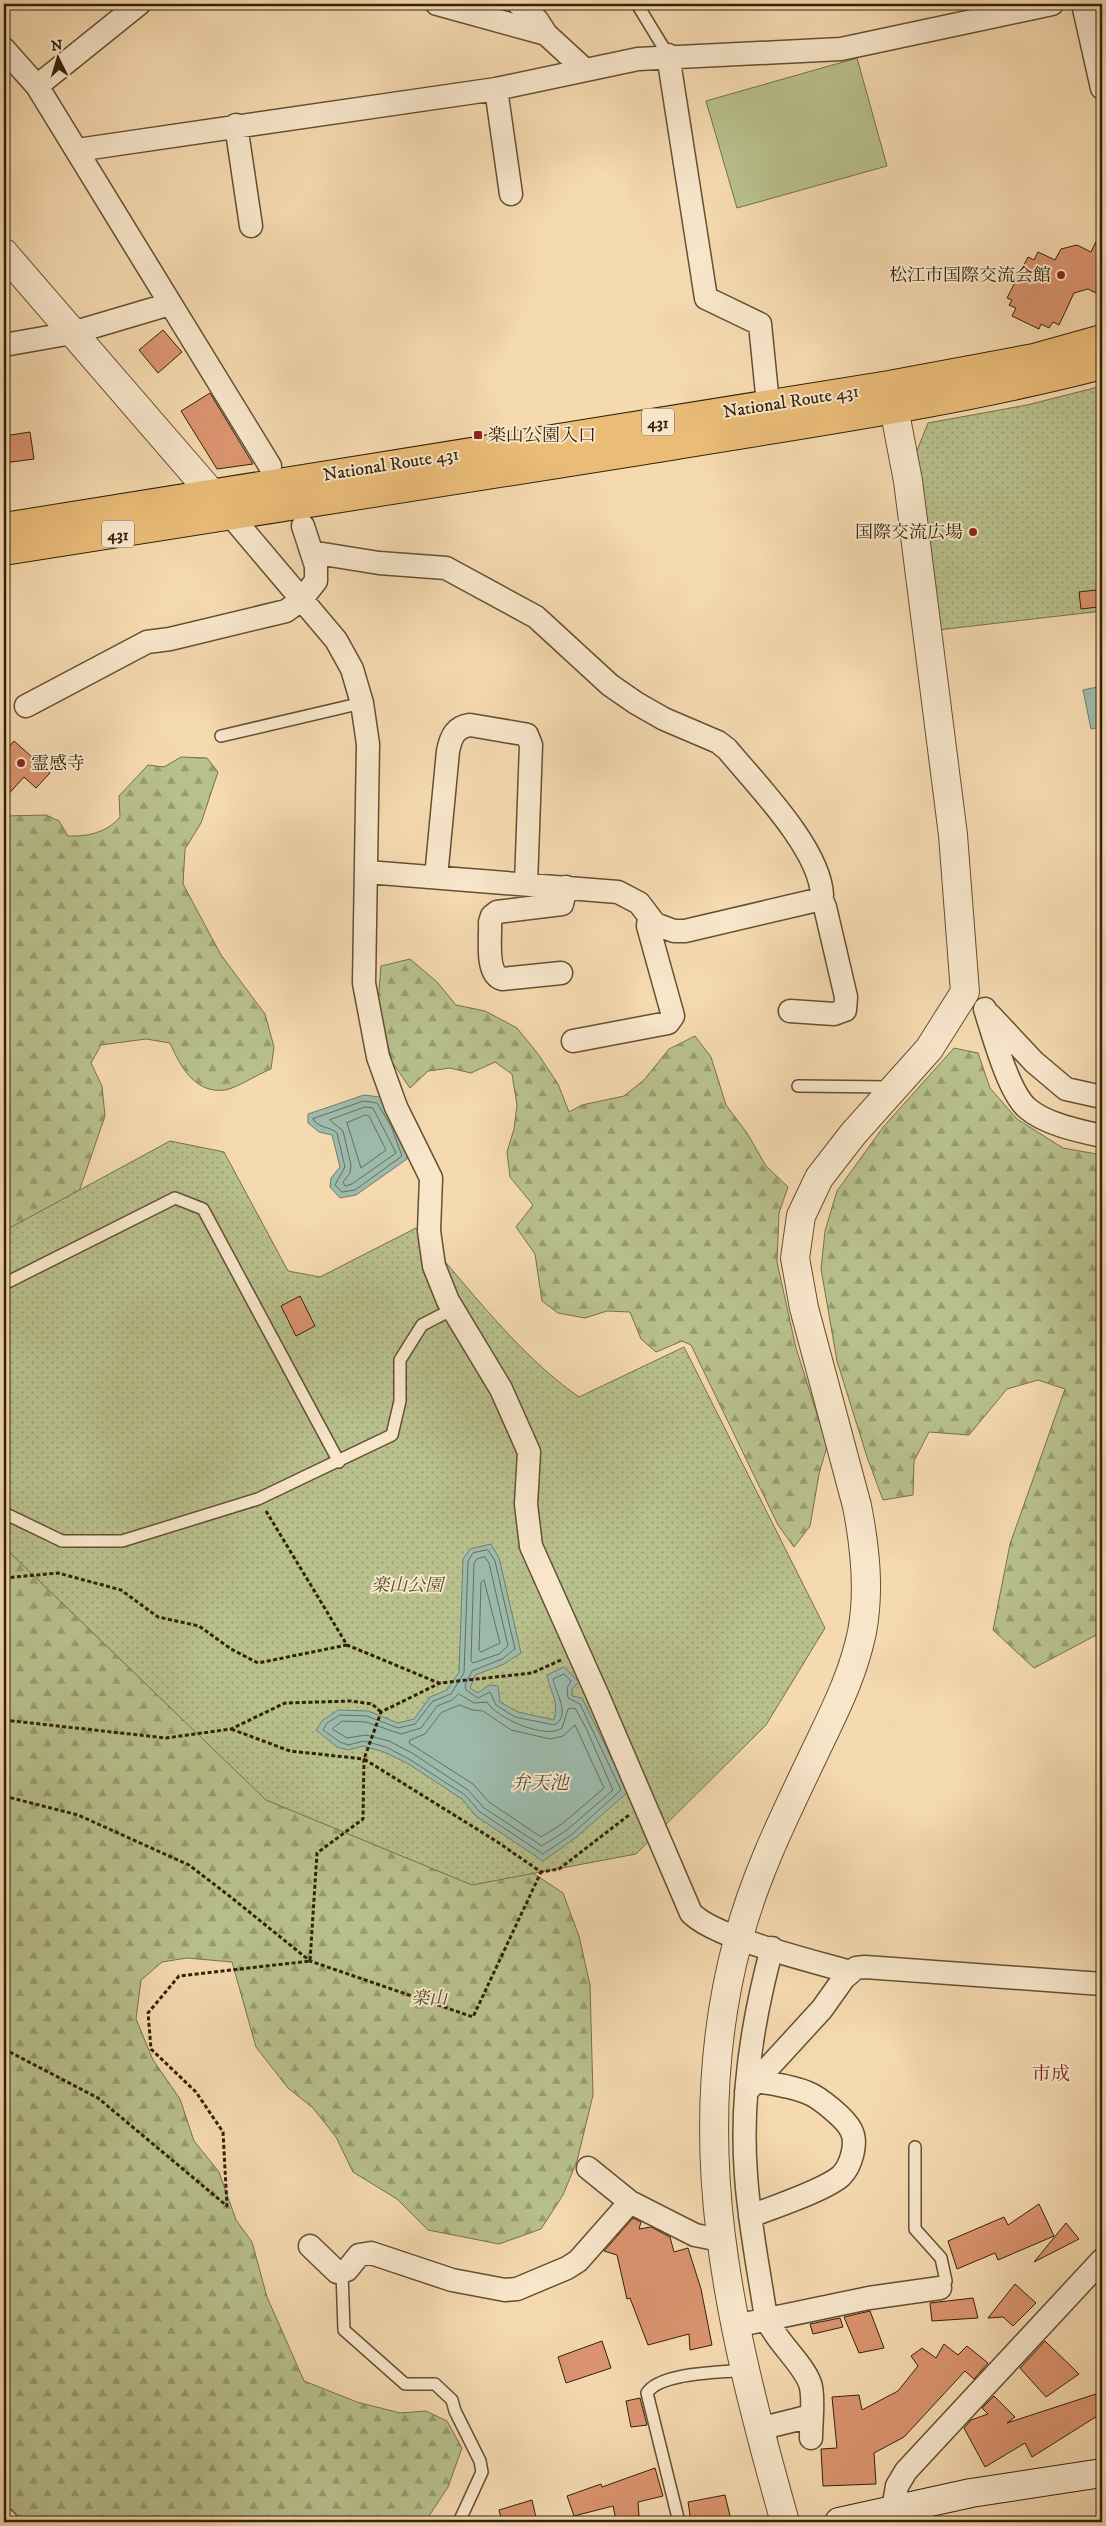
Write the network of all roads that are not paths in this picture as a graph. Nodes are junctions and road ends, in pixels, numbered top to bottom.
1 (139, 4) edge
2 (436, 4) edge
3 (519, 4) edge
4 (637, 4) edge
5 (1052, 4) edge
6 (1083, 4) edge
7 (982, 11) edge
8 (546, 34) junction
9 (4, 49) edge
10 (668, 55) junction
11 (584, 69) junction
12 (37, 86) junction
13 (1102, 88) edge
14 (496, 89) junction
15 (236, 125) junction
16 (77, 150) junction
17 (511, 194) dead end
18 (251, 226) dead end
19 (4, 253) edge
20 (170, 304) junction
21 (72, 333) junction
22 (1102, 339) edge
23 (4, 345) edge
24 (1102, 365) edge
25 (892, 397) junction
26 (768, 404) junction
27 (270, 466) dead end
28 (212, 494) junction
29 (232, 517) junction
30 (303, 526) dead end
31 (4, 527) edge
32 (4, 551) edge
33 (313, 554) junction
34 (301, 600) junction
35 (362, 703) junction
36 (26, 706) dead end
37 (221, 736) dead end
38 (367, 872) junction
39 (436, 877) junction
40 (526, 884) junction
41 (566, 887) junction
42 (821, 898) junction
43 (649, 917) junction
44 (561, 974) dead end
45 (975, 1001) junction
46 (790, 1011) dead end
47 (573, 1042) dead end
48 (798, 1086) dead end
49 (896, 1087) junction
50 (1102, 1097) edge
51 (1102, 1136) edge
52 (4, 1284) edge
53 (453, 1309) junction
54 (339, 1462) junction
55 (4, 1513) edge
56 (738, 1938) junction
57 (772, 1948) junction
58 (850, 1972) junction
59 (1102, 1984) edge
60 (751, 2086) junction
61 (915, 2147) dead end
62 (588, 2168) dead end
63 (630, 2202) junction
64 (750, 2216) junction
65 (720, 2240) junction
66 (310, 2246) dead end
67 (1102, 2260) edge
68 (342, 2272) junction
69 (940, 2288) joint
70 (766, 2318) junction
71 (735, 2326) junction
72 (744, 2370) junction
73 (759, 2428) junction
74 (1102, 2473) edge
75 (893, 2509) junction
76 (4, 2519) edge
77 (7, 2522) edge
78 (459, 2522) edge
79 (679, 2522) edge
80 (785, 2522) edge
81 (839, 2522) edge

1 - 12 street
2 - 8 street
3 - 8 street
4 - 10 lane
5 - 7 street
6 - 13 street
7 - 10 street
8 - 11 street
9 - 12 street
10 - 11 street
10 - 26 street
11 - 14 street
12 - 16 street
14 - 15 street
14 - 17 street
15 - 16 street
15 - 18 street
16 - 20 street
19 - 21 street
20 - 21 street
20 - 27 street
21 - 23 street
21 - 28 street
22 - 25 highway, National Route 431 / 431
24 - 25 highway, National Route 431 / 431
25 - 26 highway, National Route 431 / 431
25 - 29 highway, National Route 431 / 431
25 - 45 street
26 - 28 highway, National Route 431 / 431
28 - 29 street
28 - 31 highway, National Route 431 / 431
29 - 32 highway, National Route 431 / 431
29 - 34 street
30 - 33 street
33 - 34 street
33 - 42 street
34 - 35 street
34 - 36 street
35 - 37 lane
35 - 38 street
38 - 39 street
38 - 53 street
39 - 40 street
39 - 40 street
40 - 41 street
41 - 43 street
41 - 44 street
42 - 43 street
42 - 46 street
43 - 47 street
45 - 49 street
45 - 50 street
45 - 51 street
48 - 49 lane
49 - 56 street
52 - 54 lane
53 - 54 lane
53 - 56 street
54 - 55 lane
56 - 57 street
56 - 65 street
57 - 58 street
57 - 60 street
58 - 59 street
58 - 60 street
60 - 64 street
60 - 64 street
61 - 69 lane
62 - 63 street
63 - 65 street
63 - 68 street
64 - 70 street
65 - 71 street
66 - 68 street
67 - 75 street
68 - 78 lane
69 - 70 street
70 - 71 street
70 - 73 street
71 - 72 street
72 - 73 street
72 - 79 lane
73 - 80 street
74 - 75 street
75 - 81 street
76 - 77 street

